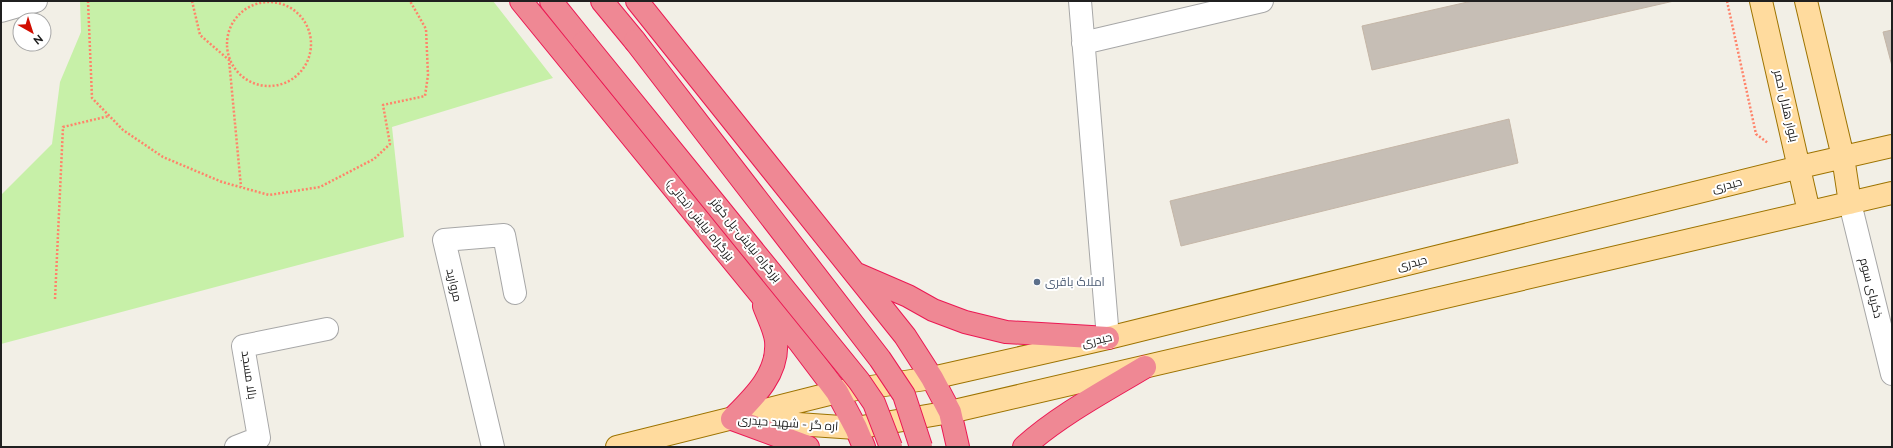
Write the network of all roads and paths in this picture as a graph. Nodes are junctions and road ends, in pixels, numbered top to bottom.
1 (36, 1) edge
2 (88, 1) edge
3 (192, 1) edge
4 (410, 1) edge
5 (521, 1) edge
6 (551, 1) edge
7 (602, 1) edge
8 (637, 1) edge
9 (1080, 1) edge
10 (1262, 1) edge
11 (1727, 1) edge
12 (1761, 1) edge
13 (1806, 1) edge
14 (1, 11) edge
15 (1083, 42) junction
16 (229, 60) junction
17 (109, 116) junction
18 (1768, 143) dead end
19 (1892, 146) edge
20 (1843, 157) junction
21 (1800, 167) junction
22 (241, 187) junction
23 (1892, 193) edge
24 (1850, 203) junction
25 (1809, 212) junction
26 (855, 273) junction
27 (759, 292) junction
28 (515, 293) dead end
29 (55, 299) dead end
30 (327, 328) dead end
31 (1108, 338) junction
32 (1145, 367) junction
33 (1892, 374) edge
34 (932, 378) junction
35 (838, 392) junction
36 (950, 412) junction
37 (732, 419) junction
38 (860, 437) edge
39 (674, 440) edge
40 (236, 447) edge
41 (493, 447) edge
42 (617, 447) edge
43 (808, 447) edge
44 (892, 447) edge
45 (921, 447) edge
46 (958, 447) edge
47 (1024, 447) edge

1 - 14 street
2 - 17 path
3 - 16 path
4 - 22 path
5 - 27 highway, بزرگراه نیایش (نجاتی)
6 - 44 highway, بزرگراه نیایش-پل کوثر, bridge
7 - 45 highway, bridge
8 - 26 highway
9 - 15 street
10 - 15 street
11 - 18 path
12 - 21 main road, بلوار هلال احمر
13 - 20 main road
15 - 31 street
16 - 16 path
16 - 22 path
17 - 22 path
17 - 29 path
19 - 20 main road, حیدری
20 - 21 main road, حیدری
20 - 24 main road
21 - 25 main road, بلوار هلال احمر
21 - 31 main road, حیدری
23 - 24 main road
24 - 25 main road
24 - 33 street, ذکریای سوم
25 - 32 main road
26 - 31 highway
26 - 34 highway
27 - 35 highway, بزرگراه نیایش (نجاتی)
27 - 37 highway
28 - 41 street, مروارید
30 - 40 street, بالا مسجد
31 - 34 main road, حیدری
32 - 36 main road
32 - 47 highway
34 - 35 main road, اره گر - شهید حیدری
34 - 36 highway
35 - 37 main road, اره گر - شهید حیدری
35 - 38 highway, بزرگراه نیایش (نجاتی)
36 - 38 main road, اره گر - شهید حیدری
36 - 46 highway
37 - 38 main road, اره گر - شهید حیدری
37 - 39 main road
37 - 43 highway
39 - 42 main road

